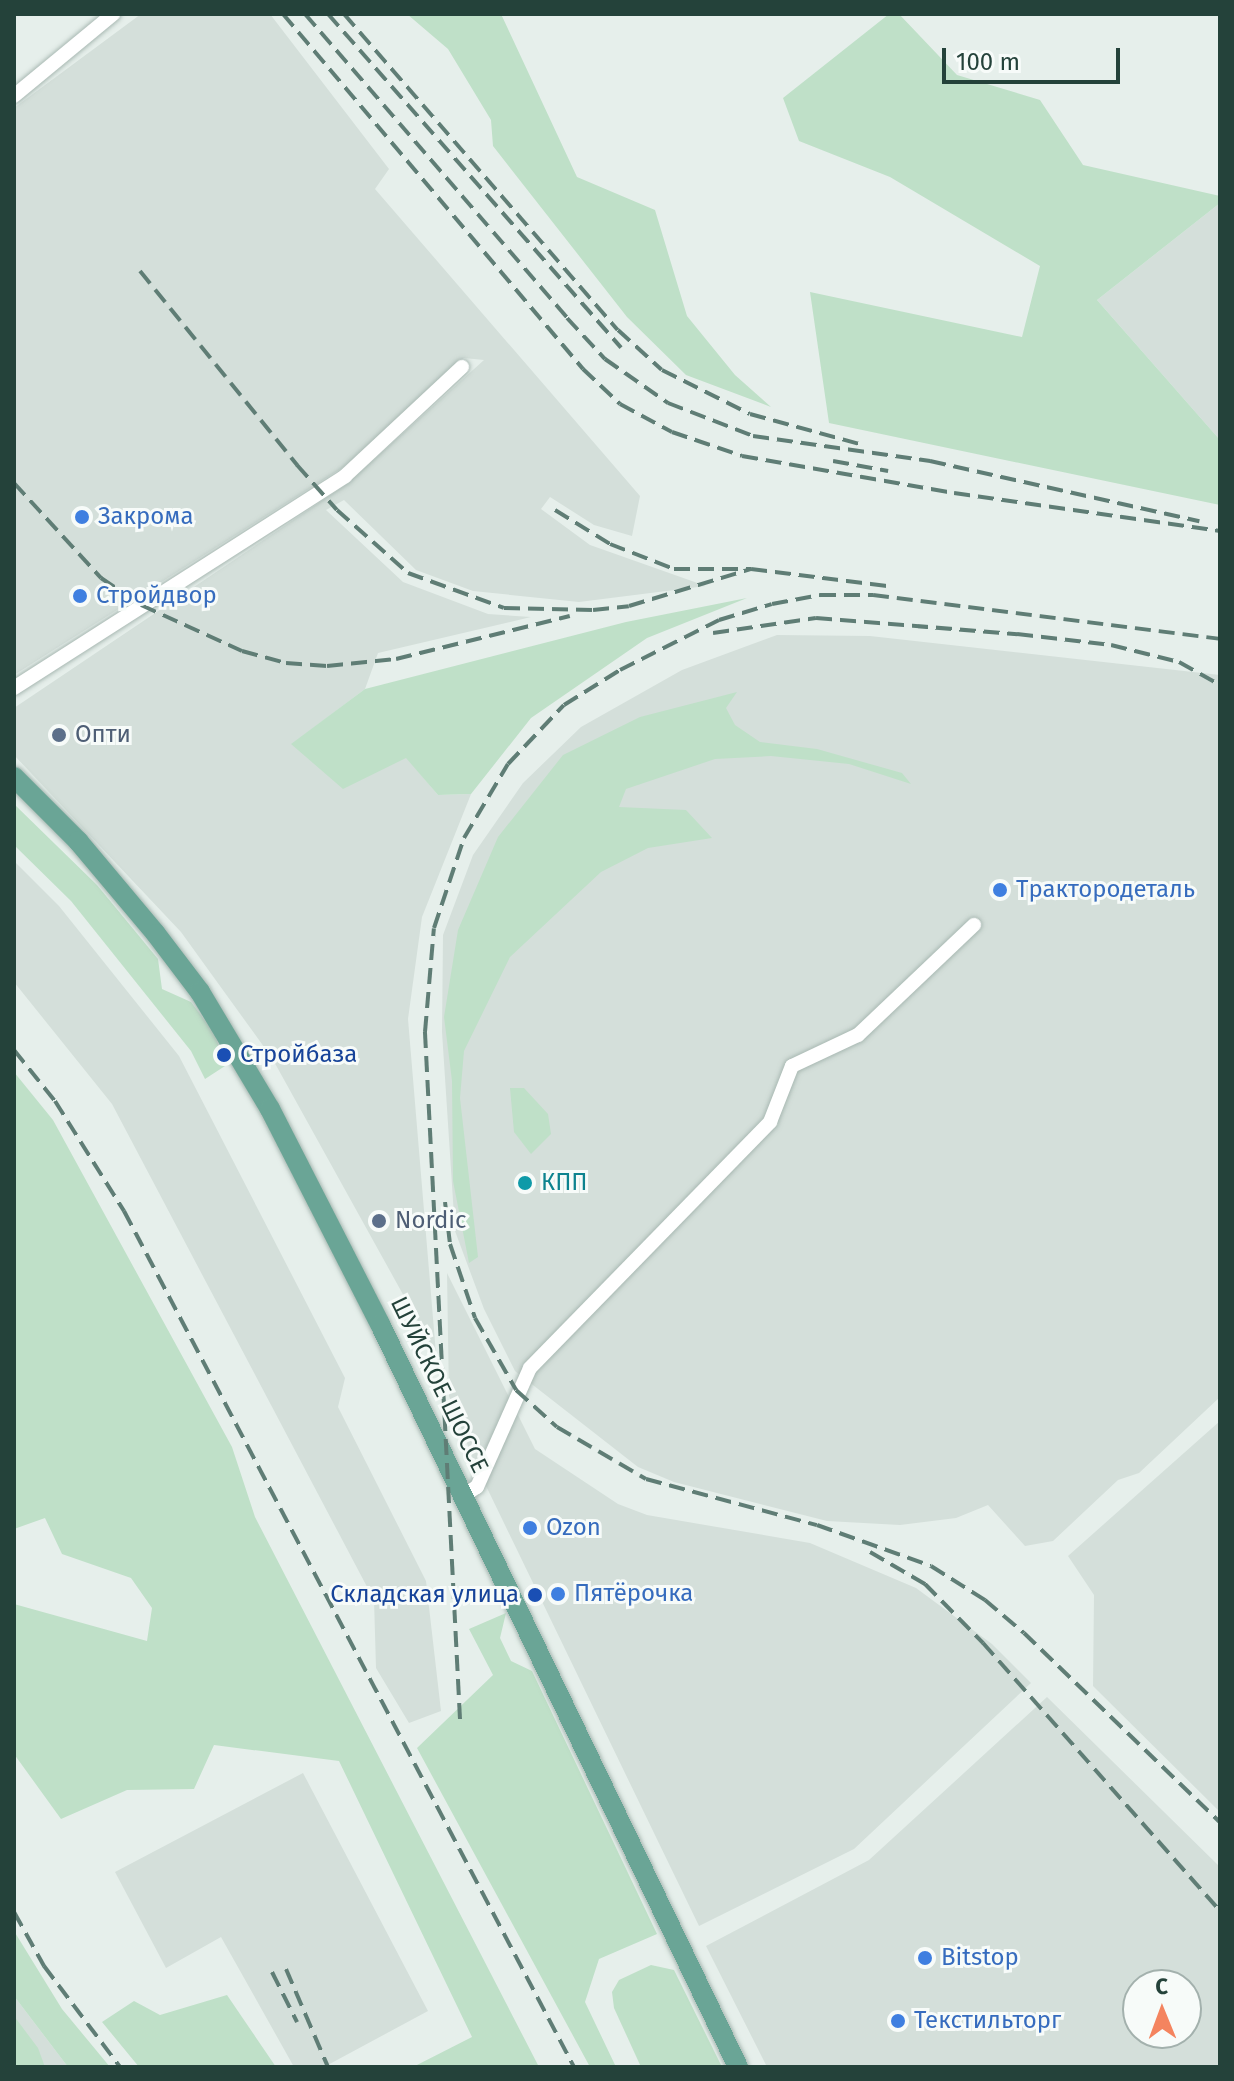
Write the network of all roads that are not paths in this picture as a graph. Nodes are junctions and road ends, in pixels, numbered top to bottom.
1 (113, 14) edge
2 (14, 96) edge
3 (462, 367) dead end
4 (14, 688) edge
5 (14, 777) edge
6 (974, 925) dead end
7 (464, 1495) junction
8 (738, 2067) edge

1 - 2 street
3 - 4 street
5 - 7 main road, ШУЙСКОЕ ШОССЕ
6 - 7 street
7 - 8 main road, ШУЙСКОЕ ШОССЕ

